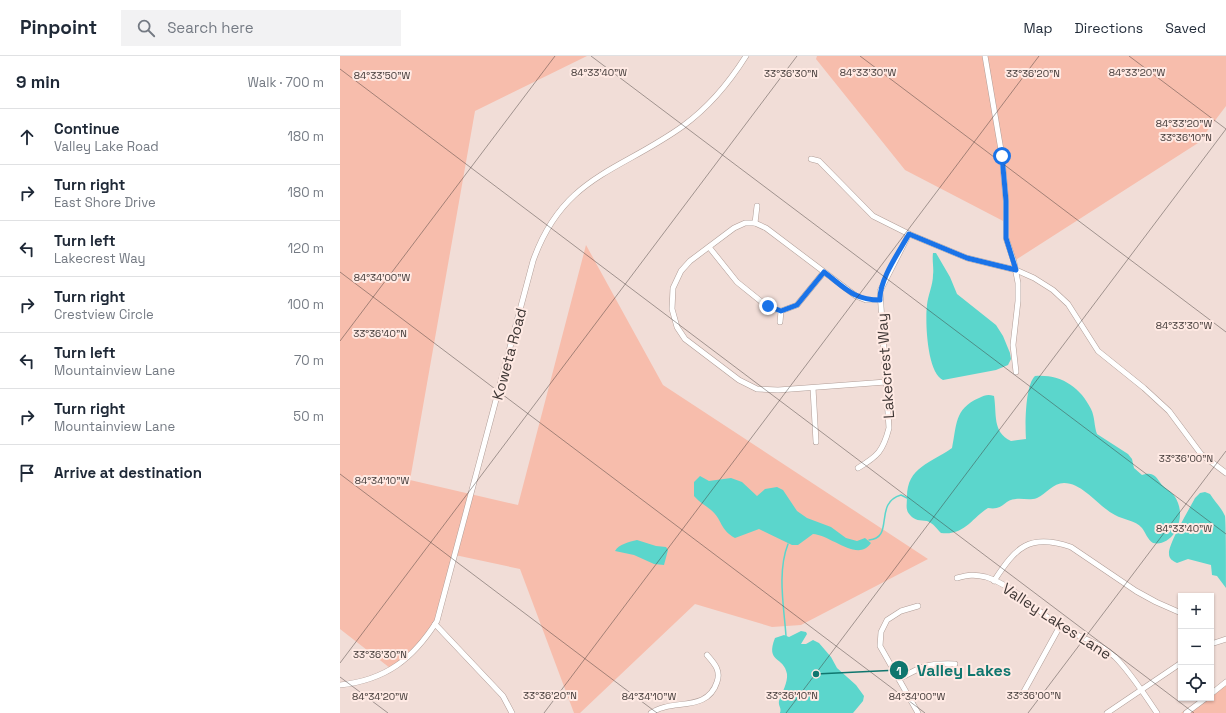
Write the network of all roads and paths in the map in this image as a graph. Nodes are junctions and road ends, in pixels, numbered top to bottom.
1 (746, 56) edge
2 (985, 56) edge
3 (811, 159) dead end
4 (757, 206) dead end
5 (755, 223) junction
6 (909, 234) junction
7 (709, 247) junction
8 (1016, 270) junction
9 (824, 272) junction
10 (880, 300) junction
11 (781, 311) junction
12 (780, 322) dead end
13 (1016, 372) dead end
14 (886, 382) junction
15 (813, 388) junction
16 (816, 442) dead end
17 (858, 468) dead end
18 (1226, 473) edge
19 (957, 578) dead end
20 (994, 581) junction
21 (918, 606) dead end
22 (1178, 612) edge
23 (435, 624) junction
24 (1060, 626) junction
25 (1226, 639) edge
26 (1214, 643) edge
27 (708, 655) dead end
28 (955, 664) dead end
29 (1178, 665) edge
30 (899, 679) junction
31 (1226, 682) edge
32 (340, 686) edge
33 (1141, 690) junction
34 (1214, 692) edge
35 (1022, 695) dead end
36 (1202, 701) edge
37 (512, 713) edge
38 (651, 713) edge
39 (918, 713) edge
40 (1107, 713) edge
41 (1157, 713) edge
42 (1186, 713) edge

1 - 23 street, Koweta Road
2 - 8 street
3 - 6 street
4 - 5 street
5 - 7 street
5 - 9 street
6 - 8 street
6 - 10 street, Lakecrest Way
7 - 11 street
7 - 15 street
8 - 13 street
8 - 18 street
9 - 10 street
9 - 11 street
10 - 14 street, Lakecrest Way
11 - 12 street
14 - 15 street
14 - 17 street, Lakecrest Way
15 - 16 street
19 - 20 street, Valley Lakes Lane
20 - 22 street
20 - 24 street, Valley Lakes Lane
21 - 30 street
23 - 32 street, Koweta Road
23 - 37 street
24 - 33 street, Valley Lakes Lane
24 - 35 street
25 - 26 street
27 - 38 street
28 - 30 street
29 - 33 street
30 - 39 street
31 - 34 street
33 - 40 street
33 - 41 street, Valley Lakes Lane
36 - 42 street

